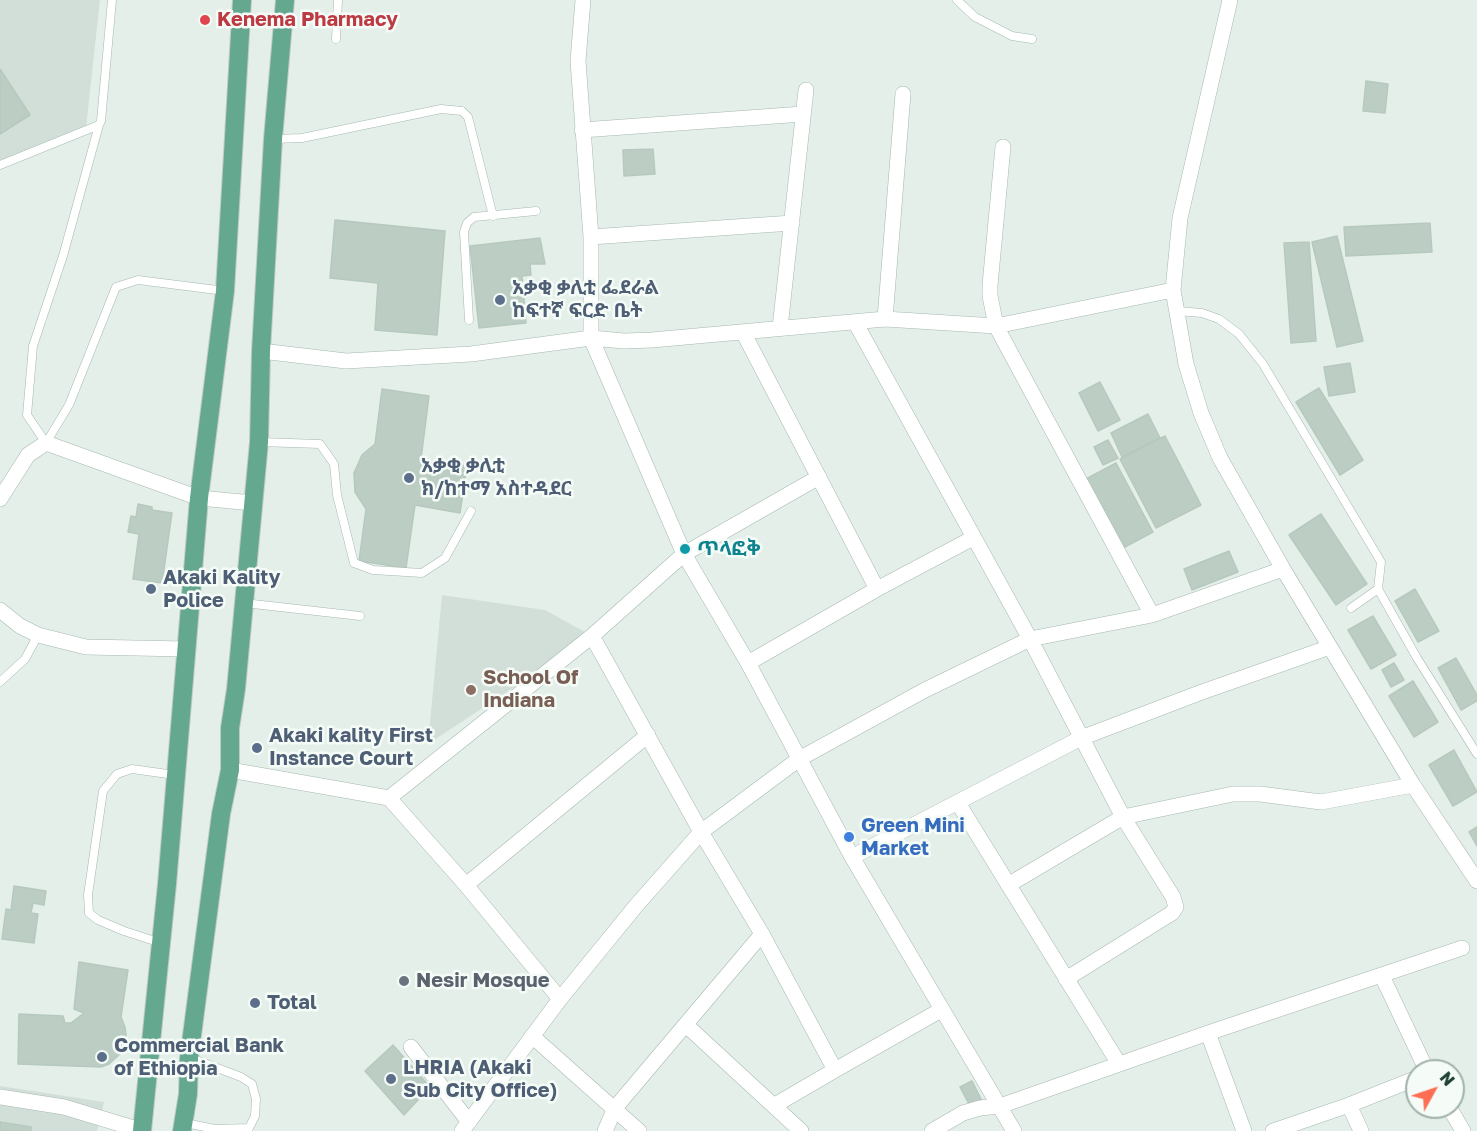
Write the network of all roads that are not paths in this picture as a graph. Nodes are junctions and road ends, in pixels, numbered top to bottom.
1 (112, 0) edge
2 (242, 0) edge
3 (285, 0) edge
4 (338, 0) edge
5 (583, 0) edge
6 (957, 0) edge
7 (1230, 0) edge
8 (336, 39) dead end
9 (1032, 39) dead end
10 (806, 90) dead end
11 (903, 94) dead end
12 (803, 114) junction
13 (99, 125) junction
14 (582, 130) junction
15 (273, 139) junction
16 (1003, 147) dead end
17 (0, 165) edge
18 (536, 211) dead end
19 (493, 216) junction
20 (792, 223) junction
21 (591, 237) junction
22 (1173, 290) junction
23 (225, 291) junction
24 (1177, 312) junction
25 (885, 319) junction
26 (469, 320) dead end
27 (855, 322) junction
28 (996, 326) junction
29 (780, 328) junction
30 (744, 332) junction
31 (591, 338) junction
32 (261, 351) junction
33 (259, 442) junction
34 (46, 443) junction
35 (819, 477) junction
36 (199, 498) junction
37 (0, 499) edge
38 (253, 503) junction
39 (471, 511) dead end
40 (973, 538) junction
41 (684, 555) junction
42 (1282, 569) junction
43 (877, 589) junction
44 (1378, 590) junction
45 (244, 603) junction
46 (1351, 608) dead end
47 (0, 610) edge
48 (1152, 615) junction
49 (360, 616) dead end
50 (38, 635) junction
51 (592, 636) junction
52 (1030, 639) junction
53 (1330, 647) junction
54 (185, 649) junction
55 (748, 663) junction
56 (0, 682) edge
57 (648, 735) junction
58 (1081, 738) junction
59 (1477, 754) edge
60 (799, 759) junction
61 (230, 770) junction
62 (175, 775) junction
63 (1413, 785) junction
64 (389, 798) junction
65 (958, 803) junction
66 (1123, 818) junction
67 (701, 832) junction
68 (852, 857) junction
69 (1477, 881) edge
70 (466, 885) junction
71 (1008, 885) junction
72 (762, 934) junction
73 (161, 943) junction
74 (1462, 948) dead end
75 (1382, 976) junction
76 (1066, 979) junction
77 (560, 999) junction
78 (941, 1010) junction
79 (686, 1025) junction
80 (1208, 1033) junction
81 (532, 1036) junction
82 (411, 1047) dead end
83 (189, 1058) junction
84 (1421, 1059) edge
85 (1119, 1064) junction
86 (835, 1070) junction
87 (1405, 1083) edge
88 (0, 1097) edge
89 (775, 1105) junction
90 (1349, 1105) junction
91 (1000, 1106) junction
92 (615, 1108) junction
93 (465, 1126) edge
94 (182, 1127) edge
95 (142, 1131) edge
96 (605, 1131) edge
97 (639, 1131) edge
98 (801, 1131) edge
99 (932, 1131) edge
100 (1014, 1131) edge
101 (1244, 1131) edge
102 (1272, 1131) edge
103 (1361, 1131) edge

1 - 13 lane
2 - 23 main road
3 - 15 main road
4 - 8 lane
5 - 14 street
6 - 9 lane
7 - 22 street
10 - 12 street
11 - 25 street
12 - 14 street
12 - 20 street
13 - 17 lane
13 - 34 lane
14 - 21 street
15 - 19 lane
15 - 32 main road
16 - 28 street
18 - 19 lane
19 - 26 lane
20 - 21 street
20 - 29 street
21 - 31 street
22 - 24 street
22 - 28 street
23 - 34 lane
23 - 36 main road
24 - 42 street
24 - 44 lane
25 - 27 street
25 - 28 street
27 - 29 street
27 - 40 street
28 - 48 street
29 - 30 street
30 - 31 street
30 - 35 street
31 - 32 street
31 - 41 street
32 - 33 main road
33 - 38 main road
33 - 39 lane
34 - 36 street
34 - 37 street
35 - 41 street
35 - 43 street
36 - 38 street
36 - 54 main road
38 - 45 main road
40 - 43 street
40 - 52 street
41 - 51 street
41 - 55 street
42 - 48 street
42 - 53 street
43 - 55 street
44 - 46 lane
44 - 59 lane
45 - 49 lane
45 - 61 main road
47 - 50 street
48 - 52 street
50 - 54 street
50 - 56 lane
51 - 57 street
51 - 64 street
52 - 58 street
52 - 60 street
53 - 58 street
53 - 63 street
54 - 62 main road
55 - 60 street
57 - 67 street
57 - 70 street
58 - 65 street
58 - 66 street
60 - 67 street
60 - 68 street
61 - 64 street
61 - 83 main road
62 - 73 main road
62 - 73 lane
63 - 66 street
63 - 69 street
64 - 70 street
65 - 68 street
65 - 71 street
66 - 71 street
66 - 76 street
67 - 72 street
67 - 77 street
68 - 78 street
70 - 77 street
71 - 76 street
72 - 79 street
72 - 86 street
73 - 95 main road
74 - 75 street
75 - 80 street
75 - 84 street
76 - 85 street
77 - 81 street
78 - 86 street
78 - 91 street
79 - 89 street
79 - 92 street
80 - 85 street
80 - 101 street
81 - 92 street
81 - 93 street
82 - 93 street
83 - 94 main road
83 - 94 lane
85 - 91 street
86 - 89 street
87 - 90 street
88 - 95 street
89 - 98 street
90 - 102 street
90 - 103 street
91 - 99 street
91 - 100 street
92 - 96 street
92 - 97 street

